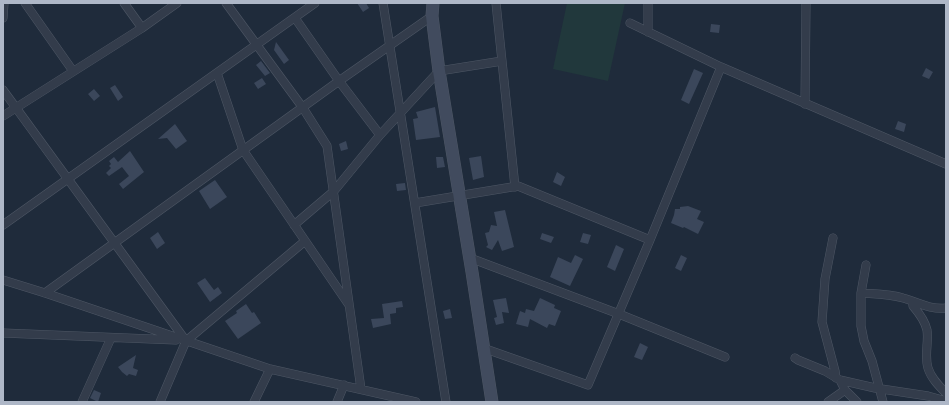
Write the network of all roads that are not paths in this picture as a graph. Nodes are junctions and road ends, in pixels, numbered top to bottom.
1 (4, 3) edge
2 (25, 3) edge
3 (124, 3) edge
4 (177, 3) edge
5 (226, 3) edge
6 (315, 3) edge
7 (383, 3) edge
8 (433, 3) edge
9 (496, 3) edge
10 (648, 3) edge
11 (806, 3) edge
12 (432, 16) junction
13 (3, 18) edge
14 (295, 18) junction
15 (630, 23) dead end
16 (142, 28) junction
17 (648, 32) junction
18 (258, 45) junction
19 (390, 46) junction
20 (502, 61) junction
21 (721, 67) junction
22 (74, 71) junction
23 (439, 71) junction
24 (217, 73) junction
25 (339, 81) junction
26 (3, 90) edge
27 (805, 104) junction
28 (16, 108) junction
29 (302, 108) junction
30 (400, 113) junction
31 (3, 116) edge
32 (380, 135) junction
33 (243, 150) junction
34 (946, 164) edge
35 (68, 179) junction
36 (515, 186) junction
37 (334, 191) junction
38 (458, 195) junction
39 (414, 203) junction
40 (3, 225) edge
41 (294, 225) junction
42 (833, 238) dead end
43 (650, 240) junction
44 (305, 241) junction
45 (114, 243) junction
46 (470, 258) junction
47 (866, 265) dead end
48 (3, 280) edge
49 (45, 293) junction
50 (861, 293) junction
51 (913, 302) junction
52 (350, 307) junction
53 (946, 308) edge
54 (619, 314) junction
55 (3, 333) edge
56 (111, 338) junction
57 (186, 341) junction
58 (483, 348) junction
59 (725, 357) dead end
60 (795, 358) dead end
61 (270, 369) junction
62 (838, 379) junction
63 (344, 385) junction
64 (879, 388) junction
65 (361, 389) junction
66 (845, 390) junction
67 (946, 393) edge
68 (946, 401) edge
69 (82, 402) edge
70 (160, 402) edge
71 (254, 402) edge
72 (337, 402) edge
73 (416, 402) edge
74 (446, 402) edge
75 (492, 402) edge
76 (828, 402) edge
77 (856, 402) edge
78 (883, 402) edge

1 - 13 street
2 - 22 street
3 - 16 street
4 - 16 street
5 - 18 street
6 - 14 street
7 - 19 street
8 - 12 street
9 - 20 street
10 - 17 street
11 - 27 street
12 - 19 street
12 - 23 street
14 - 18 street
14 - 25 street
15 - 17 street
16 - 22 street
17 - 21 street
18 - 24 street
18 - 29 street
19 - 25 street
19 - 30 street
20 - 23 street
20 - 36 street
21 - 27 street
21 - 43 street
22 - 28 street
23 - 30 street
23 - 38 street
24 - 33 street
24 - 35 street
25 - 29 street
25 - 32 street
26 - 28 street
27 - 34 street
28 - 31 street
28 - 35 street
29 - 33 street
29 - 37 street
30 - 32 street
30 - 39 street
32 - 37 street
33 - 41 street
33 - 45 street
35 - 40 street
35 - 45 street
36 - 38 street
36 - 43 street
37 - 41 street
37 - 52 street
38 - 39 street
38 - 46 street
39 - 74 street
41 - 44 street
42 - 62 street
43 - 54 street
44 - 52 street
44 - 57 street
45 - 49 street
45 - 57 street
46 - 54 street
46 - 58 street
47 - 50 street
48 - 49 street
49 - 57 street
50 - 51 street
50 - 64 street
51 - 53 street
51 - 67 street
52 - 65 street
54 - 58 street
54 - 59 street
55 - 56 street
56 - 57 street
56 - 69 street
57 - 61 street
57 - 70 street
58 - 75 street
60 - 62 street
61 - 63 street
61 - 71 street
62 - 64 street
62 - 66 street
63 - 65 street
63 - 72 street
64 - 68 street
64 - 78 street
65 - 73 street
66 - 76 street
66 - 77 street

